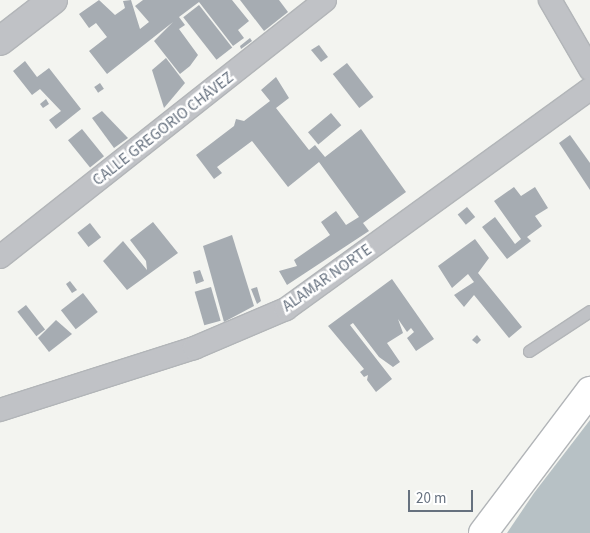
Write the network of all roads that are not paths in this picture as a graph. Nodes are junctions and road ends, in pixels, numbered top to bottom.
1 (53, 0) edge
2 (325, 0) edge
3 (550, 0) edge
4 (0, 41) edge
5 (590, 69) edge
6 (590, 89) edge
7 (0, 257) edge
8 (590, 311) edge
9 (529, 351) dead end
10 (590, 391) edge
11 (0, 410) edge
12 (483, 533) edge

1 - 4 street
2 - 7 street, CALLE GREGORIO CHÁVEZ
3 - 5 street
6 - 11 street, ALAMAR NORTE
8 - 9 lane
10 - 12 highway

